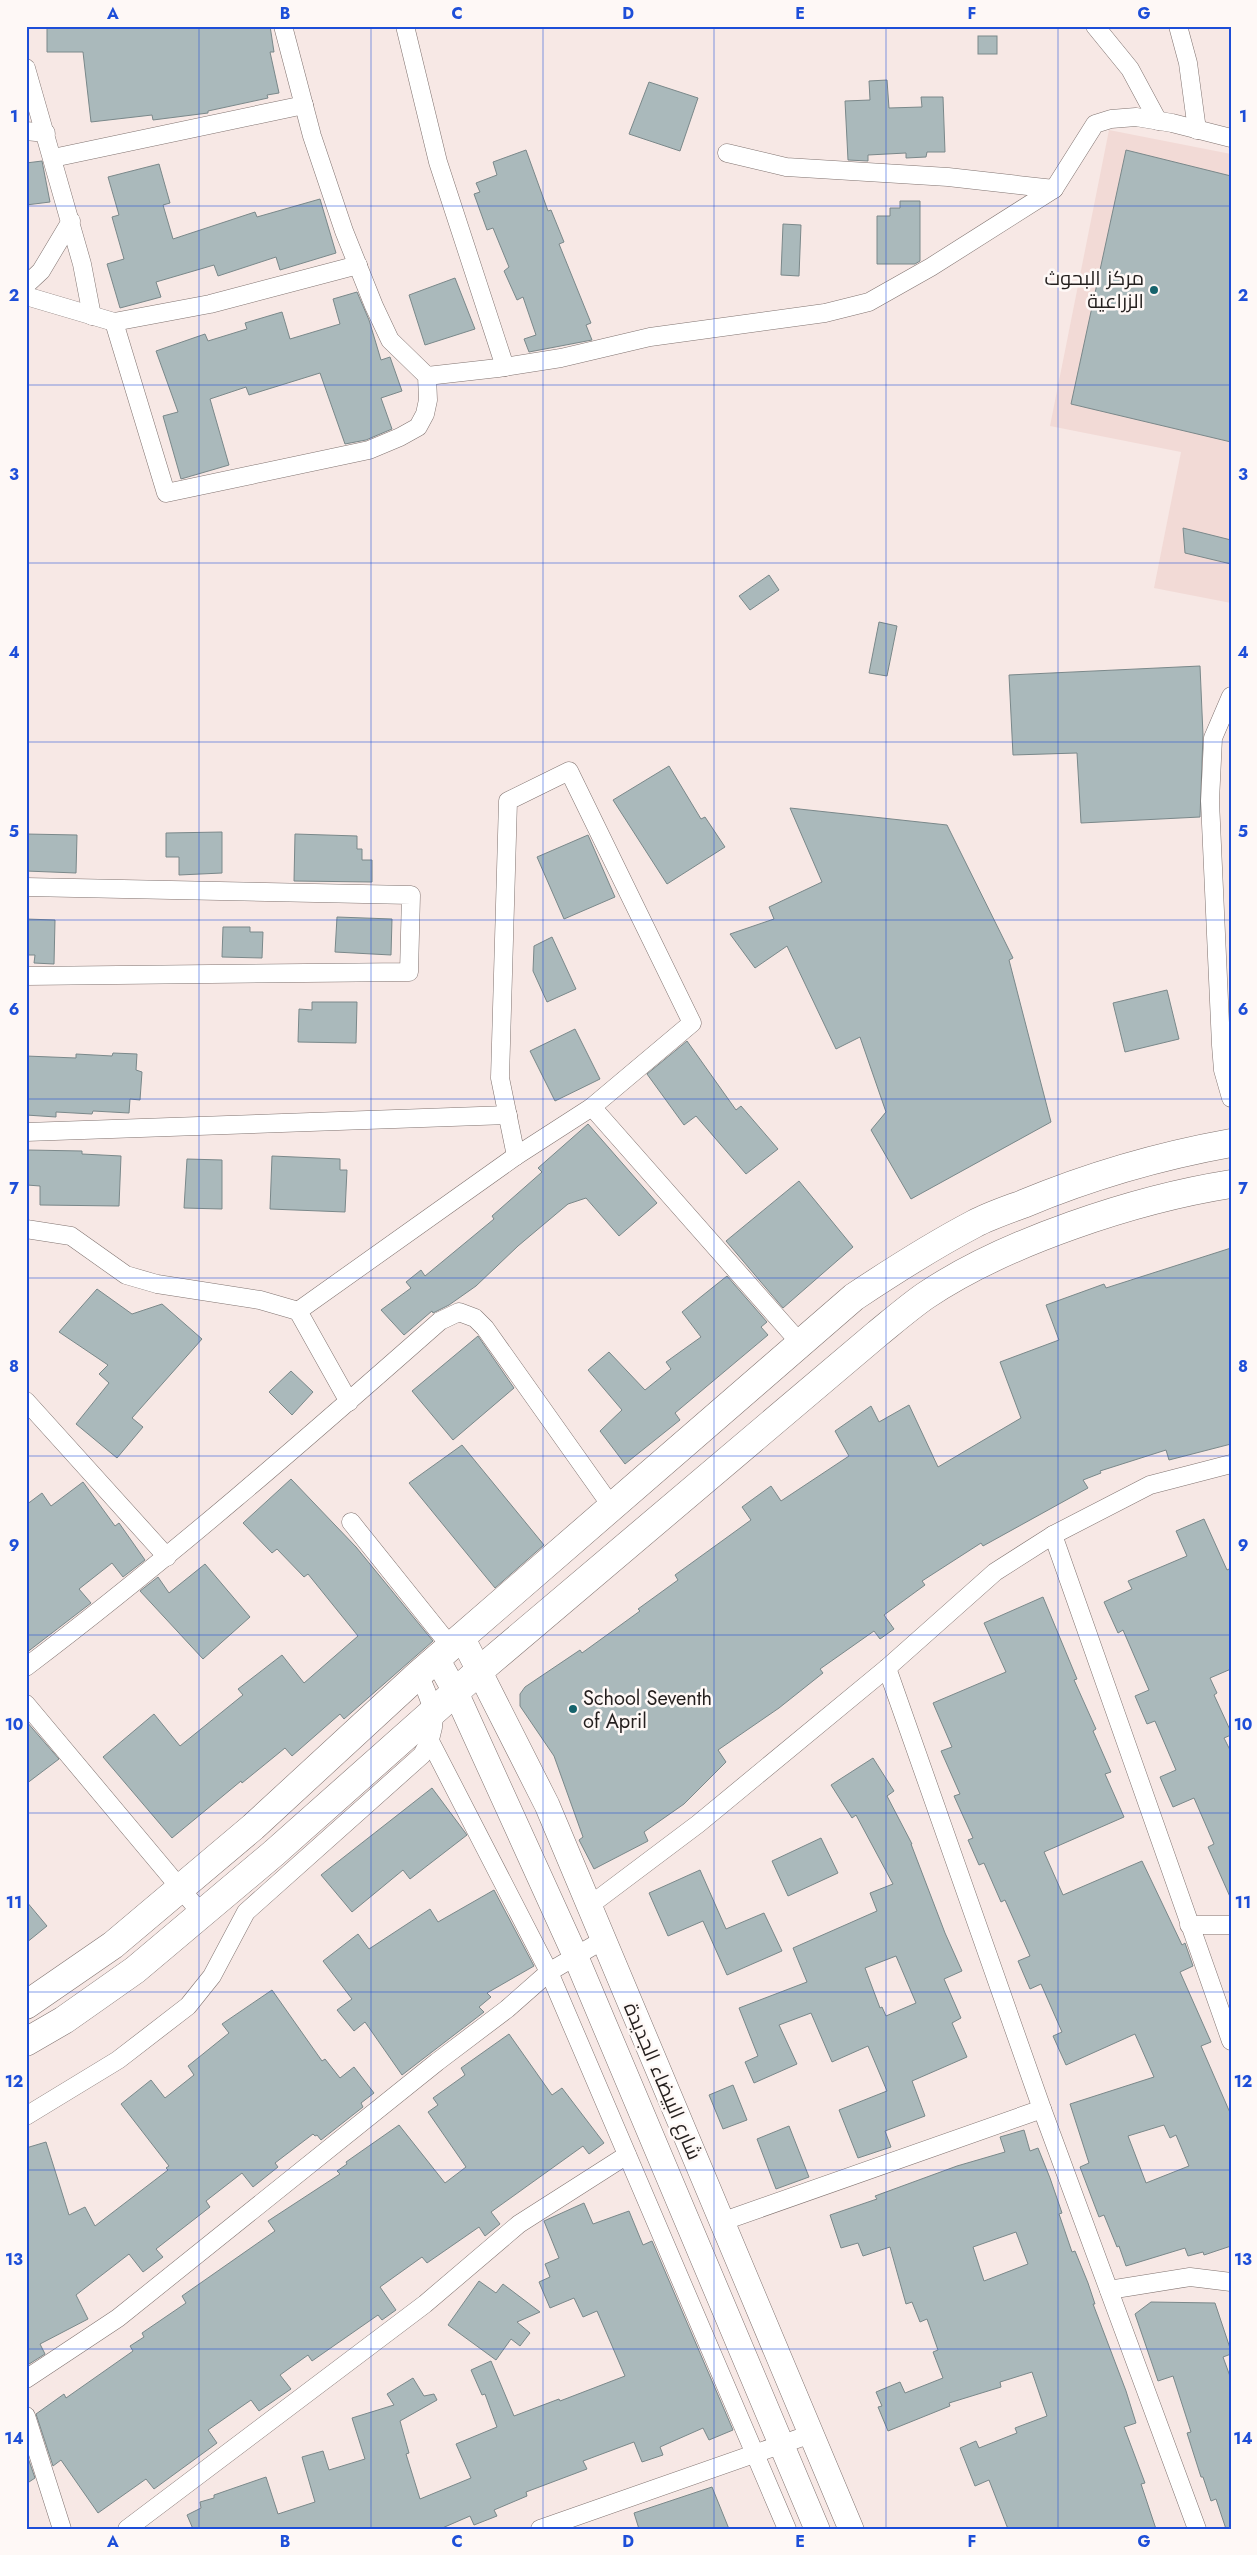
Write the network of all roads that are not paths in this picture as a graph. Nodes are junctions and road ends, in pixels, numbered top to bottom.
1 (283, 26) edge
2 (405, 26) edge
3 (1095, 26) edge
4 (1178, 26) edge
5 (26, 68) edge
6 (304, 105) junction
7 (1158, 121) junction
8 (1197, 130) junction
9 (26, 131) edge
10 (46, 132) junction
11 (1231, 138) edge
12 (727, 153) dead end
13 (53, 158) junction
14 (1054, 189) junction
15 (71, 221) junction
16 (358, 265) junction
17 (26, 286) edge
18 (26, 296) edge
19 (92, 316) junction
20 (114, 322) junction
21 (505, 367) junction
22 (427, 376) junction
23 (1231, 696) edge
24 (26, 887) edge
25 (26, 976) edge
26 (1231, 1098) edge
27 (592, 1107) junction
28 (508, 1115) junction
29 (26, 1132) edge
30 (1231, 1143) edge
31 (516, 1156) junction
32 (1231, 1184) edge
33 (26, 1229) edge
34 (298, 1311) junction
35 (801, 1344) junction
36 (26, 1401) edge
37 (349, 1402) junction
38 (1231, 1464) edge
39 (612, 1507) junction
40 (350, 1522) dead end
41 (1053, 1535) junction
42 (166, 1557) junction
43 (443, 1655) junction
44 (26, 1668) edge
45 (887, 1668) junction
46 (479, 1671) junction
47 (456, 1693) junction
48 (26, 1704) edge
49 (434, 1712) junction
50 (430, 1741) junction
51 (182, 1887) junction
52 (588, 1906) junction
53 (201, 1913) junction
54 (1189, 1925) junction
55 (1231, 1926) edge
56 (603, 1940) junction
57 (574, 1955) junction
58 (549, 1972) junction
59 (26, 2005) edge
60 (1231, 2041) edge
61 (26, 2042) edge
62 (1042, 2109) junction
63 (26, 2116) edge
64 (627, 2155) junction
65 (721, 2222) junction
66 (1231, 2282) edge
67 (1109, 2290) junction
68 (26, 2379) edge
69 (26, 2416) edge
70 (811, 2434) junction
71 (780, 2444) junction
72 (755, 2453) junction
73 (62, 2529) edge
74 (126, 2529) edge
75 (540, 2529) edge
76 (787, 2529) edge
77 (817, 2529) edge
78 (851, 2529) edge
79 (1197, 2529) edge

1 - 6 street
2 - 21 street
3 - 7 street
4 - 8 street
5 - 10 street
6 - 13 street
6 - 16 street
7 - 8 street
7 - 14 street
8 - 11 street
9 - 10 street
10 - 13 street
12 - 14 street
13 - 15 street
14 - 21 street
15 - 17 street
15 - 19 street
16 - 20 street
16 - 22 street
18 - 19 street
19 - 20 street
20 - 22 street
21 - 22 street
23 - 26 street
24 - 25 street
27 - 28 street
27 - 31 street
27 - 35 street
28 - 29 street
28 - 31 street
30 - 35 main road
31 - 34 street
32 - 46 main road
33 - 34 street
34 - 37 street
35 - 39 main road
36 - 42 street
37 - 39 street
37 - 42 street
38 - 41 street
39 - 43 main road
40 - 43 street
41 - 45 street
41 - 54 street
42 - 44 street
43 - 46 street, شارع البيضاء الجديدة
43 - 47 street, شارع البيضاء الجديدة
43 - 49 street
43 - 51 main road
45 - 52 street
45 - 62 street
46 - 47 main road
46 - 52 street, شارع البيضاء الجديدة
47 - 49 main road
47 - 57 street, شارع البيضاء الجديدة
48 - 51 street
49 - 50 street
49 - 53 main road
50 - 58 street
50 - 63 street
51 - 53 street
51 - 59 main road
52 - 56 street, شارع البيضاء الجديدة
53 - 61 main road
54 - 55 street
54 - 60 street
56 - 57 street
56 - 65 street, شارع البيضاء الجديدة
57 - 58 street
57 - 71 street, شارع البيضاء الجديدة
58 - 64 street
58 - 68 street
62 - 65 street
62 - 67 street
64 - 72 street
64 - 74 street
65 - 70 street, شارع البيضاء الجديدة
66 - 67 street
67 - 79 street
69 - 73 street
70 - 71 street
70 - 78 street, شارع البيضاء الجديدة
71 - 72 street
71 - 77 street, شارع البيضاء الجديدة
72 - 75 street
72 - 76 street

